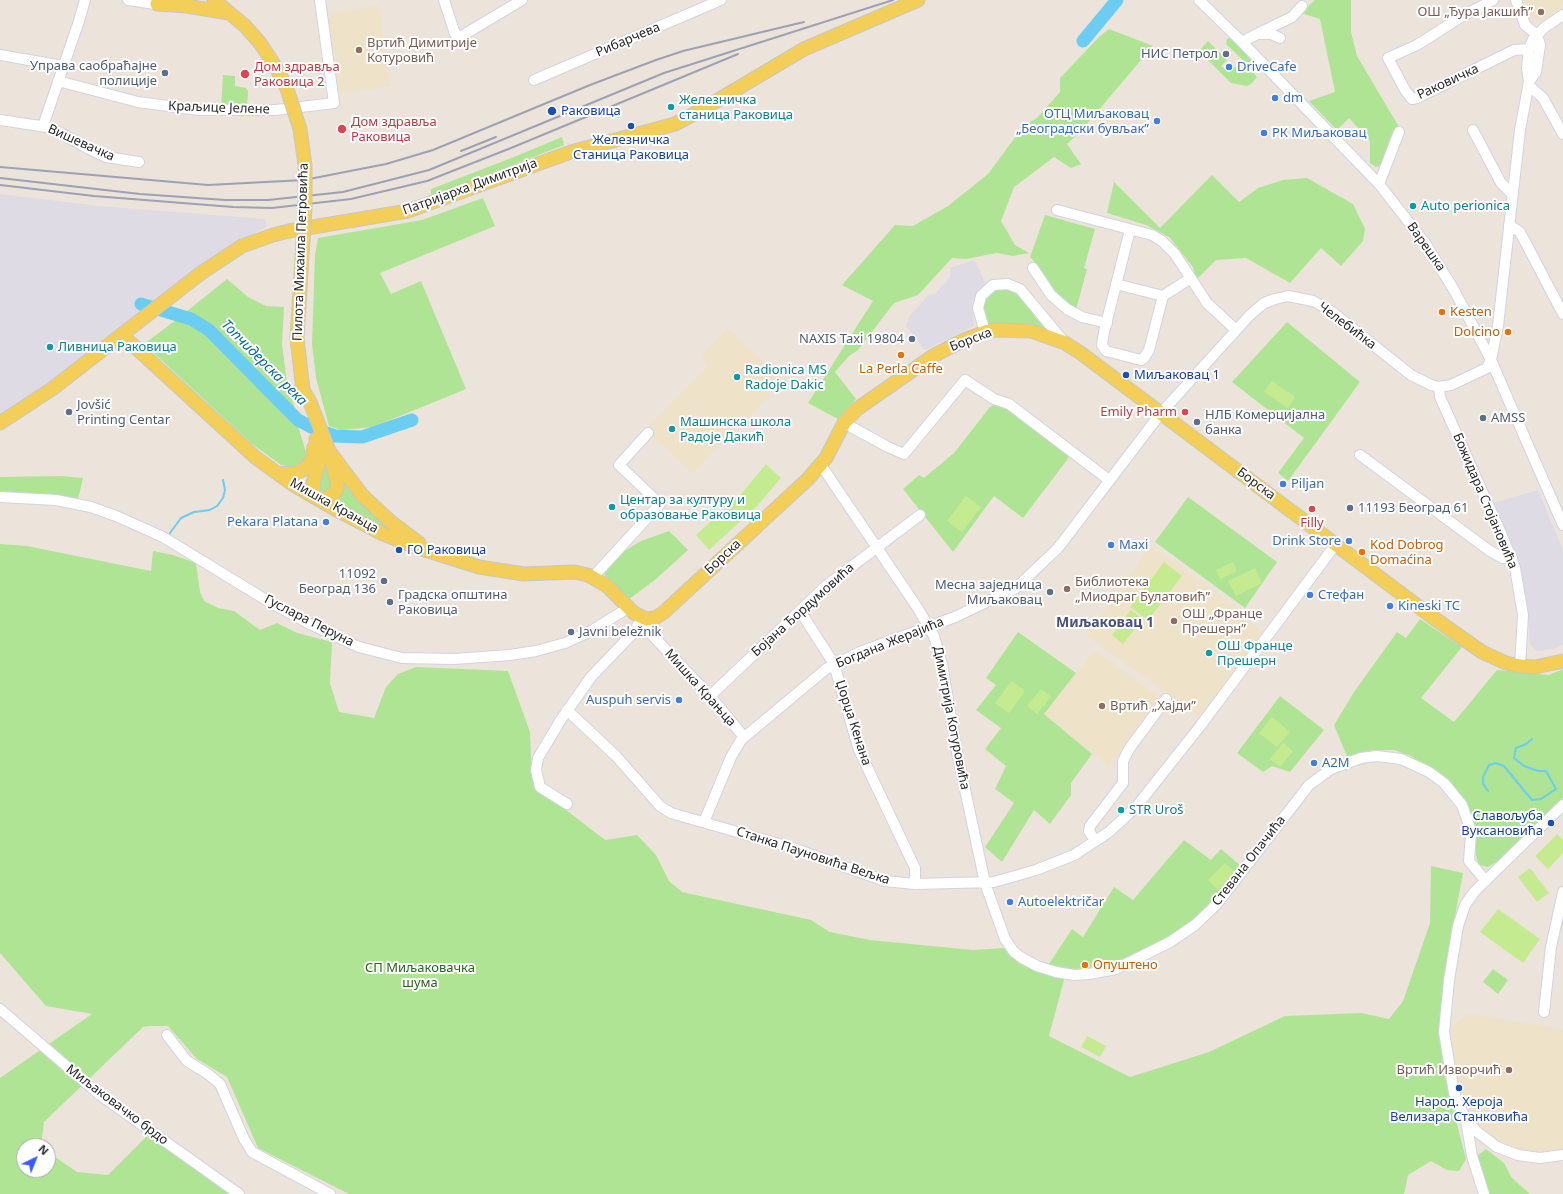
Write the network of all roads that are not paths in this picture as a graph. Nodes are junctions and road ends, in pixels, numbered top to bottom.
1 (85, 0) edge
2 (128, 0) edge
3 (214, 0) edge
4 (320, 0) edge
5 (444, 0) edge
6 (522, 0) edge
7 (721, 0) edge
8 (918, 0) edge
9 (1199, 0) edge
10 (1494, 0) edge
11 (1516, 0) edge
12 (161, 2) edge
13 (1302, 6) dead end
14 (230, 13) junction
15 (1563, 15) edge
16 (1257, 34) junction
17 (1537, 35) junction
18 (1280, 38) dead end
19 (1242, 42) junction
20 (1529, 49) junction
21 (0, 55) edge
22 (63, 66) junction
23 (534, 80) dead end
24 (58, 81) junction
25 (1528, 84) junction
26 (0, 120) edge
27 (43, 126) junction
28 (1473, 130) dead end
29 (1399, 132) dead end
30 (1563, 134) edge
31 (139, 162) dead end
32 (1379, 184) junction
33 (1512, 194) junction
34 (1057, 210) dead end
35 (1509, 226) junction
36 (1130, 230) junction
37 (1034, 268) dead end
38 (1191, 278) junction
39 (1116, 284) junction
40 (1163, 296) junction
41 (1563, 314) edge
42 (1106, 322) junction
43 (1498, 326) junction
44 (1236, 330) junction
45 (985, 332) junction
46 (1477, 332) junction
47 (122, 335) junction
48 (1065, 343) junction
49 (1491, 360) junction
50 (1439, 387) junction
51 (303, 390) junction
52 (1161, 413) junction
53 (844, 423) junction
54 (0, 424) edge
55 (648, 433) dead end
56 (314, 436) junction
57 (329, 451) junction
58 (1360, 455) dead end
59 (821, 465) junction
60 (276, 473) junction
61 (1109, 480) junction
62 (0, 496) edge
63 (317, 499) junction
64 (920, 515) dead end
65 (1563, 526) edge
66 (1336, 544) junction
67 (876, 548) junction
68 (439, 555) junction
69 (1512, 558) junction
70 (593, 577) junction
71 (628, 608) junction
72 (800, 611) junction
73 (644, 619) junction
74 (929, 628) junction
75 (1563, 661) edge
76 (834, 664) junction
77 (1520, 666) junction
78 (710, 696) junction
79 (1166, 699) dead end
80 (567, 710) junction
81 (744, 737) junction
82 (567, 804) dead end
83 (1563, 805) edge
84 (704, 822) junction
85 (1095, 841) junction
86 (1486, 881) junction
87 (984, 883) junction
88 (915, 884) junction
89 (1563, 892) edge
90 (0, 1009) edge
91 (1544, 1012) dead end
92 (167, 1035) dead end
93 (1465, 1118) junction
94 (1563, 1155) edge
95 (239, 1194) edge
96 (330, 1194) edge
97 (1484, 1194) edge

1 - 22 street
2 - 12 street
3 - 14 main road, Пилота Михаила Петровића
4 - 24 street, Краљице Јелене
5 - 6 street
7 - 23 street, Рибарчева
8 - 47 main road, Патријарха Димитрија
9 - 19 street, Варешка
10 - 20 street, Раковичка
11 - 17 street
12 - 14 main road
13 - 16 street
14 - 51 main road, Пилота Михаила Петровића, bridge
15 - 17 street
16 - 18 street
16 - 19 street
17 - 20 street
17 - 25 street
19 - 32 street, Варешка
20 - 25 street
21 - 22 street
22 - 24 street
24 - 27 street
25 - 30 street
25 - 33 street
26 - 27 street, Вишевачка
27 - 31 street, Вишевачка
28 - 33 street
29 - 32 street
32 - 46 street, Варешка
33 - 35 street
34 - 36 street
35 - 41 street
35 - 43 street
36 - 38 street
36 - 39 street
37 - 42 street
38 - 40 street
38 - 44 street
39 - 40 street
39 - 42 street
40 - 42 street
43 - 46 street
43 - 49 street
44 - 50 street, Челебићка
44 - 52 street, Челебићка
45 - 48 main road, Борска
45 - 48 street
45 - 53 main road, Борска
46 - 49 street, Варешка
47 - 54 main road, Патријарха Димитрија
47 - 60 main road, Мишка Крањца
48 - 52 main road, Борска
49 - 50 street
49 - 65 street, Варешка
50 - 69 street, Божидара Стојановића
51 - 56 main road, Пилота Михаила Петровића
51 - 57 main road, Пилота Михаила Петровића
52 - 61 street, Богдана Жерајића
52 - 66 main road, Борска
53 - 59 main road, Борска
53 - 61 street
55 - 70 street
56 - 60 main road
56 - 63 main road, Пилота Михаила Петровића
57 - 63 main road, Пилота Михаила Петровића
57 - 68 main road
58 - 69 street
59 - 67 street, Димитрија Котуровића
59 - 73 main road, Борска
60 - 63 main road, Мишка Крањца
61 - 74 street, Богдана Жерајића
62 - 71 street, Гуслара Перуна
63 - 68 main road, Мишка Крањца
64 - 67 street, Бојана Ђордумовића
66 - 77 main road, Борска
66 - 85 street, Станка Пауновића Вељка
67 - 72 street, Бојана Ђордумовића
67 - 74 street, Димитрија Котуровића
68 - 70 main road, Мишка Крањца
69 - 77 street, Божидара Стојановића
70 - 71 main road, Мишка Крањца
71 - 73 main road, Мишка Крањца
72 - 76 street, Џорџа Кенана
72 - 78 street, Бојана Ђордумовића
73 - 78 street, Мишка Крањца
73 - 80 street
74 - 76 street, Богдана Жерајића
74 - 87 street, Димитрија Котуровића
75 - 77 main road, Борска
76 - 81 street, Богдана Жерајића
76 - 88 street, Џорџа Кенана
78 - 81 street, Мишка Крањца
79 - 85 street
80 - 82 street
80 - 84 street, Станка Пауновића Вељка
81 - 84 street, Богдана Жерајића
83 - 86 street
84 - 88 street, Станка Пауновића Вељка
85 - 87 street, Станка Пауновића Вељка
86 - 87 street, Стевана Опачића
86 - 93 street
87 - 88 street, Станка Пауновића Вељка
89 - 91 street
90 - 95 street, Миљаковачко брдо
92 - 96 street
93 - 94 street
93 - 97 street

